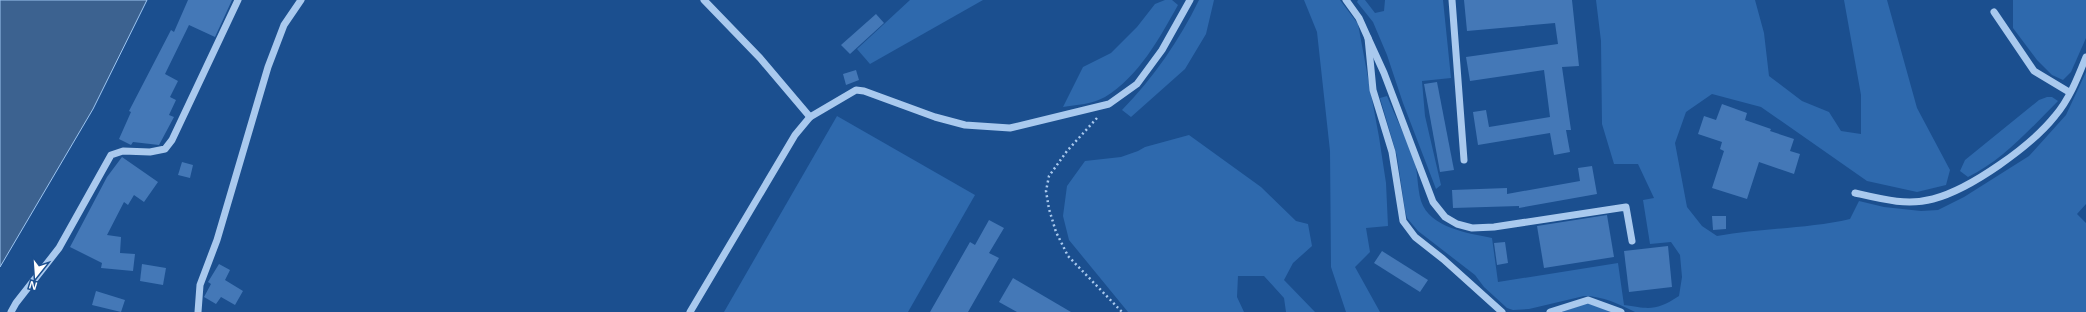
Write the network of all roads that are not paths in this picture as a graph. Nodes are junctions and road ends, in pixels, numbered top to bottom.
1 (238, 0) edge
2 (301, 0) edge
3 (704, 0) edge
4 (1190, 0) edge
5 (1346, 0) edge
6 (1452, 0) edge
7 (1994, 12) dead end
8 (1368, 38) junction
9 (2086, 57) edge
10 (2069, 92) junction
11 (810, 117) junction
12 (1464, 160) dead end
13 (1856, 193) dead end
14 (1632, 241) dead end
15 (12, 312) edge
16 (198, 312) edge
17 (690, 312) edge
18 (1502, 312) edge
19 (1550, 312) edge
20 (1621, 312) edge

1 - 15 street
2 - 16 street
3 - 11 street
4 - 11 street
5 - 8 street
6 - 12 street
7 - 10 street
8 - 14 street
8 - 18 street
9 - 10 street
10 - 13 street
11 - 17 street
19 - 20 street

